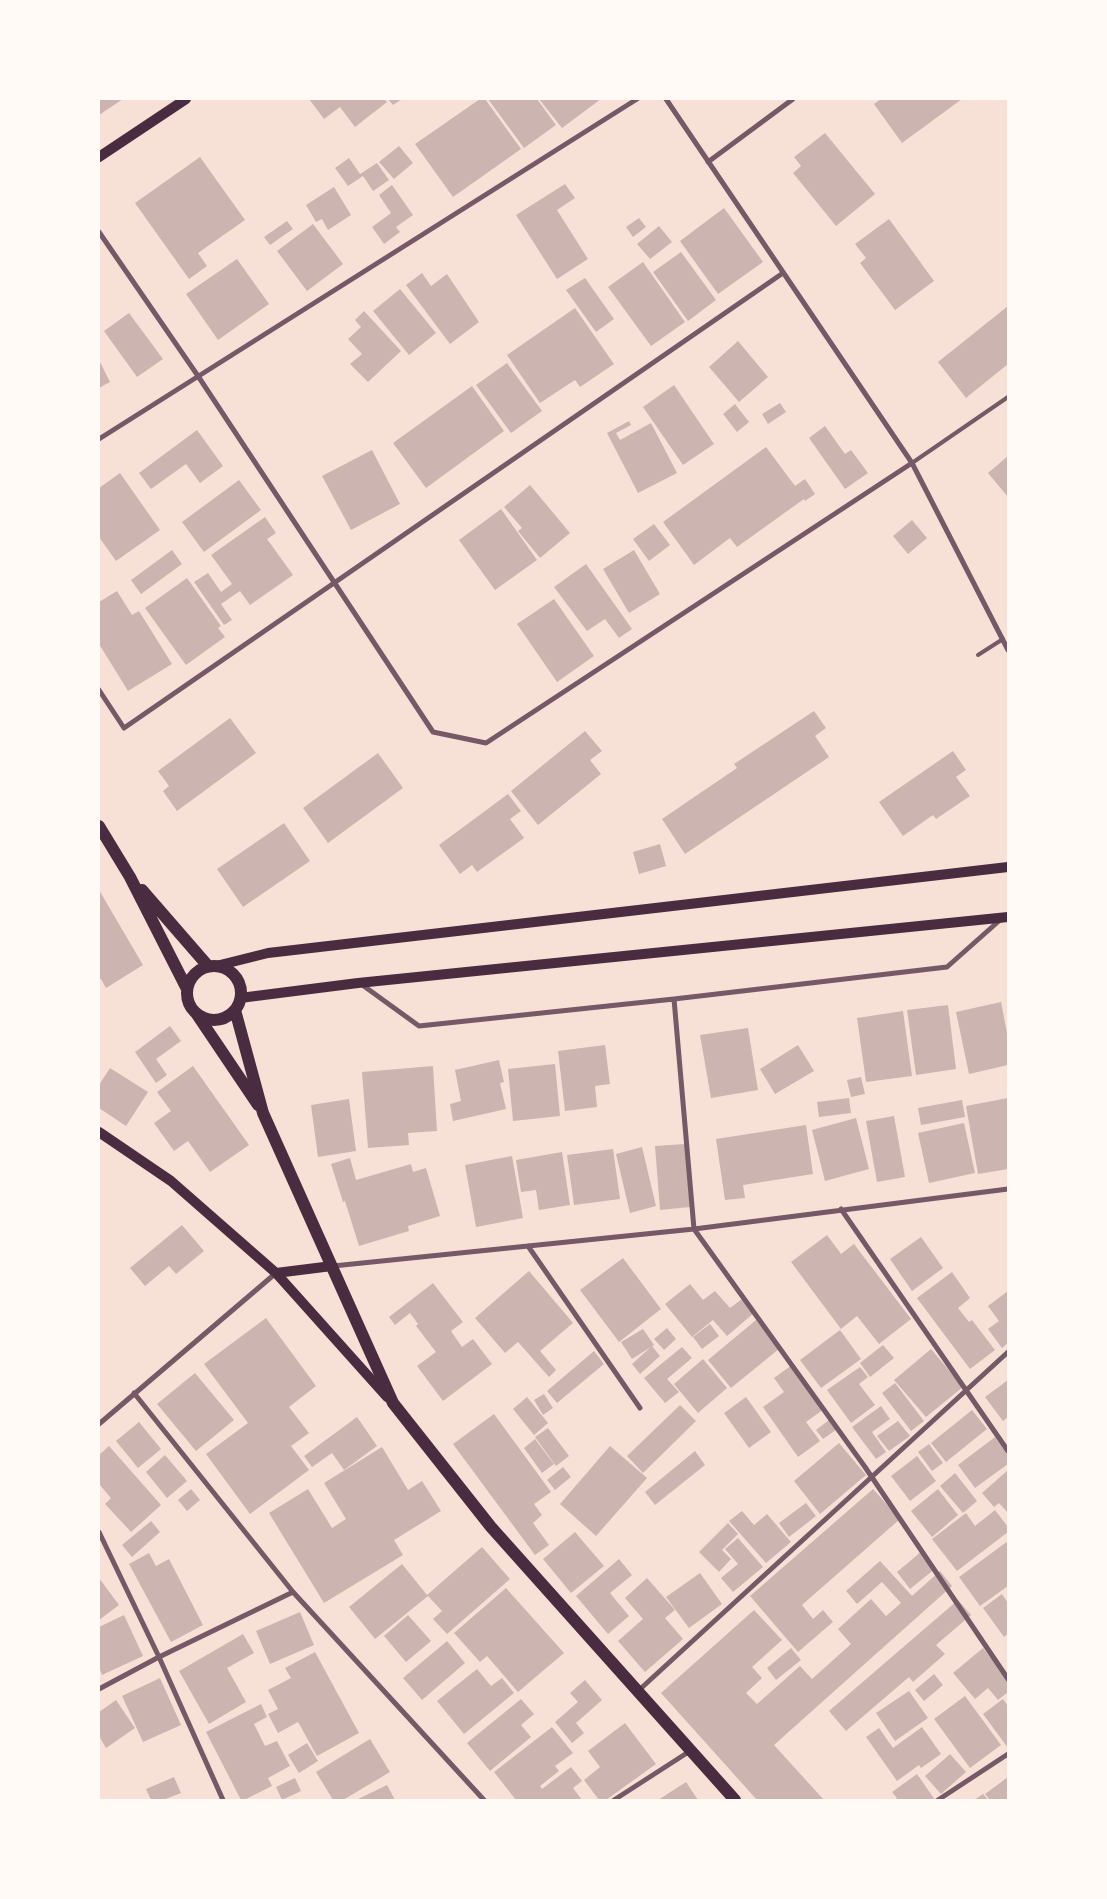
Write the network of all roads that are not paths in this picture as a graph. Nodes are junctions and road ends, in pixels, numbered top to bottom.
1 (186, 99) edge
2 (637, 99) edge
3 (666, 99) edge
4 (793, 99) edge
5 (99, 158) edge
6 (708, 162) junction
7 (99, 232) edge
8 (783, 274) junction
9 (198, 376) junction
10 (1008, 398) edge
11 (99, 439) edge
12 (912, 463) junction
13 (336, 584) junction
14 (1004, 638) junction
15 (1008, 650) edge
16 (978, 655) dead end
17 (99, 690) edge
18 (99, 826) edge
19 (1008, 867) edge
20 (130, 877) junction
21 (1005, 918) edge
22 (212, 966) junction
23 (358, 983) junction
24 (187, 988) junction
25 (674, 999) junction
26 (238, 1004) junction
27 (196, 1013) junction
28 (264, 1113) junction
29 (99, 1132) edge
30 (1008, 1189) edge
31 (841, 1210) junction
32 (694, 1229) junction
33 (528, 1246) junction
34 (332, 1266) junction
35 (276, 1273) junction
36 (1008, 1352) edge
37 (966, 1389) junction
38 (134, 1393) junction
39 (393, 1403) junction
40 (640, 1408) dead end
41 (99, 1424) edge
42 (1008, 1452) edge
43 (872, 1477) junction
44 (99, 1532) edge
45 (293, 1592) junction
46 (159, 1657) junction
47 (1008, 1678) edge
48 (99, 1689) edge
49 (638, 1692) junction
50 (690, 1750) junction
51 (1008, 1754) edge
52 (223, 1800) edge
53 (484, 1800) edge
54 (614, 1800) edge
55 (735, 1800) edge
56 (938, 1800) edge

1 - 5 main road
2 - 9 street
3 - 6 street
4 - 6 street
6 - 8 street
7 - 9 street
8 - 12 street
8 - 13 street
9 - 11 street
9 - 13 street
10 - 12 lane
12 - 13 street
12 - 14 street
13 - 17 street
14 - 15 street
14 - 16 lane
18 - 20 main road
19 - 22 main road
20 - 22 main road
20 - 24 main road
21 - 23 main road
21 - 25 street
22 - 24 main road
22 - 26 main road
23 - 25 street
23 - 26 main road
24 - 27 main road
25 - 32 street
26 - 27 main road
26 - 28 main road
27 - 28 main road
28 - 34 main road
29 - 35 main road
30 - 31 street
31 - 32 street
31 - 37 street
32 - 33 street
32 - 43 street
33 - 34 street
33 - 40 street
34 - 35 main road
34 - 39 main road
35 - 38 street
35 - 39 main road
36 - 37 street
37 - 42 street
37 - 43 street
38 - 41 street
38 - 45 street
39 - 49 main road
43 - 47 street
43 - 49 street
44 - 46 street
45 - 46 street
45 - 53 street
46 - 48 street
46 - 52 street
49 - 50 main road
50 - 54 street
50 - 55 main road
51 - 56 street

